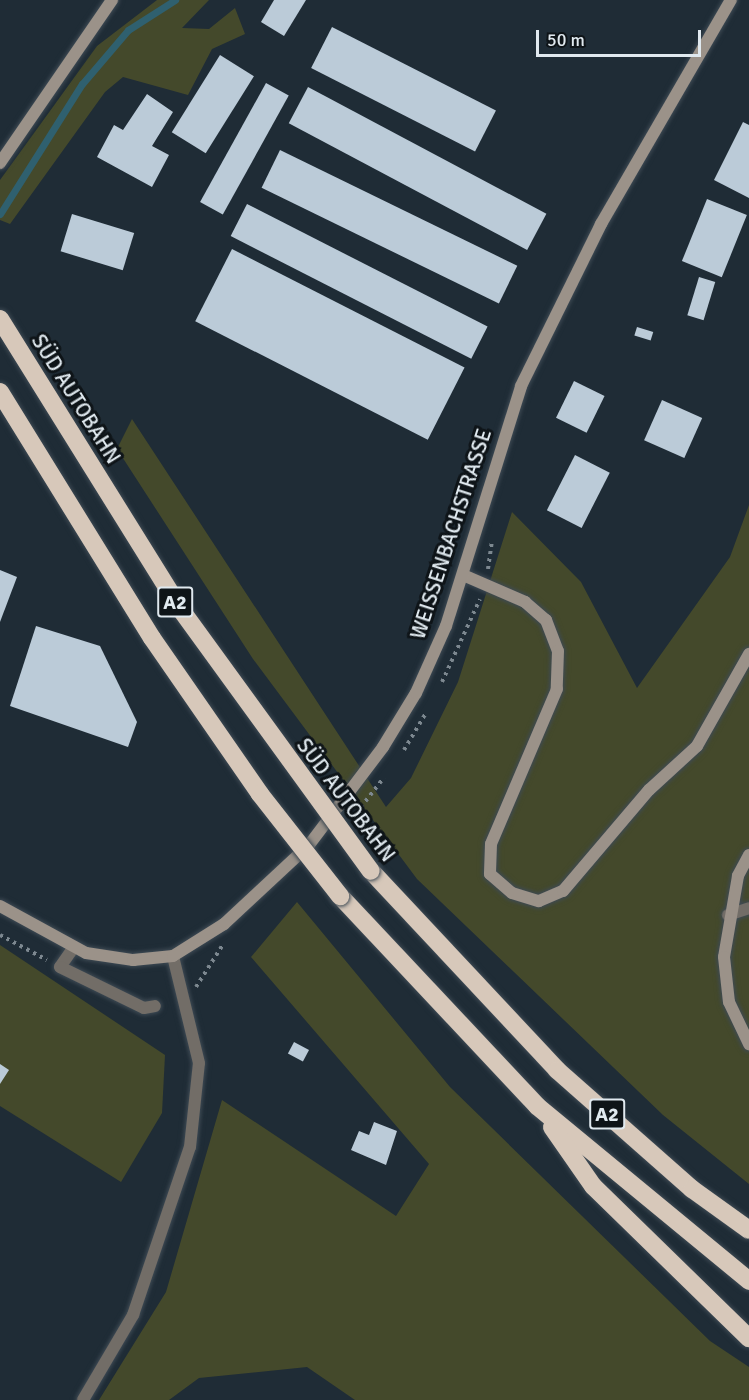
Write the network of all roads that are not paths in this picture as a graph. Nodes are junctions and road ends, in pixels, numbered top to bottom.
1 (112, 0) edge
2 (731, 0) edge
3 (0, 163) edge
4 (0, 319) edge
5 (0, 392) edge
6 (463, 575) junction
7 (749, 654) edge
8 (749, 855) edge
9 (0, 906) edge
10 (749, 908) edge
11 (728, 915) junction
12 (74, 947) junction
13 (173, 956) junction
14 (155, 1006) dead end
15 (749, 1044) edge
16 (537, 1106) junction
17 (749, 1230) edge
18 (749, 1281) edge
19 (749, 1338) edge
20 (83, 1400) edge

1 - 3 main road
2 - 6 main road, WEISSENBACHSTRASSE
4 - 17 highway, SÜD AUTOBAHN / A2, bridge
5 - 16 highway, A2, bridge
6 - 7 main road
6 - 13 main road, WEISSENBACHSTRASSE
8 - 11 main road
9 - 12 main road, WEISSENBACHSTRASSE
10 - 11 street
11 - 15 main road
12 - 13 main road, WEISSENBACHSTRASSE
12 - 14 street
13 - 20 street
16 - 18 highway, A2
16 - 19 highway

